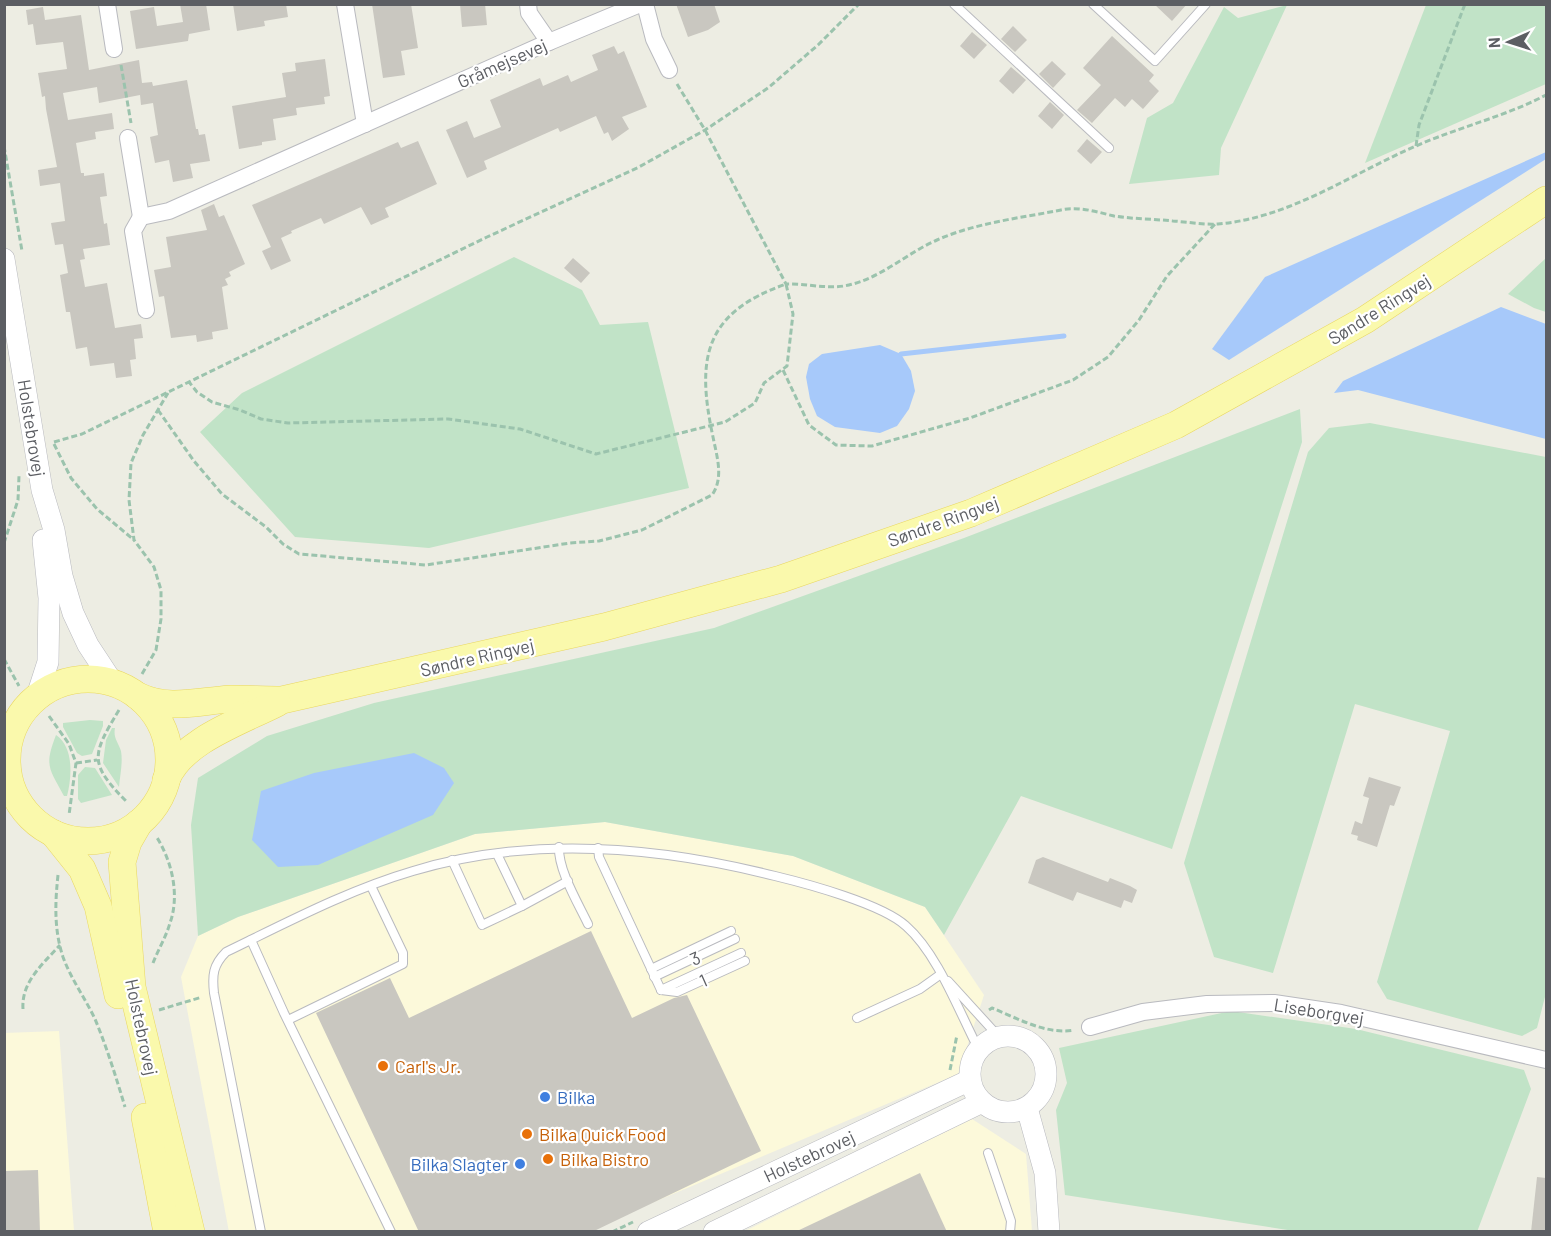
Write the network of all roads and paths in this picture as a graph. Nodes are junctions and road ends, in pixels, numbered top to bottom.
1 (107, 4) edge
2 (345, 4) edge
3 (528, 4) edge
4 (640, 4) edge
5 (645, 4) edge
6 (859, 4) edge
7 (954, 4) edge
8 (1093, 4) edge
9 (1206, 4) edge
10 (1465, 4) edge
11 (549, 42) junction
12 (114, 49) joint
13 (669, 70) joint
14 (1546, 95) edge
15 (365, 124) junction
16 (705, 130) junction
17 (128, 138) joint
18 (4, 146) edge
19 (1416, 146) junction
20 (1109, 148) dead end
21 (1546, 200) edge
22 (141, 218) junction
23 (1215, 224) junction
24 (14, 260) edge
25 (786, 284) junction
26 (146, 310) dead end
27 (783, 370) junction
28 (189, 382) junction
29 (169, 392) junction
30 (158, 410) junction
31 (710, 424) junction
32 (52, 431) dead end
33 (54, 442) junction
34 (19, 473) dead end
35 (42, 490) junction
36 (134, 540) junction
37 (4, 543) edge
38 (4, 659) edge
39 (113, 683) junction
40 (132, 694) junction
41 (282, 700) junction
42 (32, 703) junction
43 (4, 732) edge
44 (98, 760) junction
45 (76, 763) junction
46 (165, 784) junction
47 (11, 799) edge
48 (140, 820) junction
49 (62, 824) junction
50 (559, 848) junction
51 (598, 848) junction
52 (497, 854) junction
53 (452, 860) junction
54 (59, 866) dead end
55 (568, 881) junction
56 (371, 886) junction
57 (522, 906) junction
58 (588, 924) dead end
59 (733, 935) dead end
60 (251, 940) junction
61 (60, 945) junction
62 (743, 957) dead end
63 (151, 966) dead end
64 (652, 973) junction
65 (941, 975) junction
66 (214, 993) junction
67 (23, 1009) dead end
68 (149, 1014) dead end
69 (979, 1016) junction
70 (857, 1018) dead end
71 (288, 1020) junction
72 (966, 1025) junction
73 (1090, 1027) joint
74 (999, 1038) junction
75 (979, 1050) junction
76 (1546, 1060) edge
77 (950, 1070) dead end
78 (970, 1080) junction
79 (982, 1102) junction
80 (1027, 1108) junction
81 (126, 1111) dead end
82 (988, 1153) dead end
83 (648, 1228) edge
84 (166, 1232) edge
85 (191, 1232) edge
86 (261, 1232) edge
87 (391, 1232) edge
88 (612, 1232) edge
89 (714, 1232) edge
90 (1010, 1232) edge
91 (1049, 1232) edge

1 - 12 street
2 - 15 street
3 - 11 street
4 - 11 street, Gråmejsevej
5 - 13 street
6 - 16 path
7 - 20 lane
8 - 9 lane
10 - 19 path
11 - 15 street, Gråmejsevej
12 - 17 path
13 - 16 path
14 - 19 path
15 - 22 street, Gråmejsevej
16 - 25 path
16 - 28 path
17 - 22 street
18 - 24 path
19 - 23 path
21 - 41 main road, Søndre Ringvej
22 - 26 street
23 - 25 path
23 - 27 path
24 - 35 street, Holstebrovej
25 - 27 path
25 - 31 path
27 - 31 path
28 - 29 path
28 - 31 path
29 - 30 path
29 - 33 path
30 - 31 path
30 - 36 path
32 - 33 path
33 - 36 path
34 - 37 path
35 - 39 street, Holstebrovej
35 - 42 street, Holstebrovej
36 - 40 path
38 - 42 path
39 - 40 main road
39 - 42 main road
40 - 41 main road, Søndre Ringvej
40 - 44 path
40 - 46 main road
41 - 46 main road, Søndre Ringvej
42 - 43 main road
42 - 45 path
42 - 47 main road
44 - 45 path
44 - 48 path
45 - 49 path
46 - 48 main road, Søndre Ringvej
47 - 49 main road
48 - 49 main road
48 - 63 path
48 - 85 main road, Holstebrovej
49 - 84 main road, Holstebrovej
50 - 51 lane
50 - 52 lane
50 - 55 lane
51 - 64 lane
51 - 65 lane
52 - 53 lane
52 - 57 lane
53 - 56 lane
53 - 57 lane
54 - 61 path
55 - 57 lane
55 - 58 lane
56 - 60 lane
56 - 71 lane
59 - 64 lane
60 - 66 lane
60 - 71 lane
61 - 67 path
61 - 81 path
62 - 64 lane
65 - 69 lane
65 - 70 lane
65 - 72 lane
66 - 68 path
66 - 86 lane
69 - 73 path
69 - 74 lane
71 - 87 lane
72 - 75 lane
72 - 77 path
73 - 76 street, Liseborgvej
74 - 75 street
74 - 80 street
75 - 78 street
78 - 79 street
78 - 83 street, Holstebrovej
79 - 80 street
79 - 89 street, Holstebrovej
80 - 91 street
82 - 90 lane
83 - 88 path

